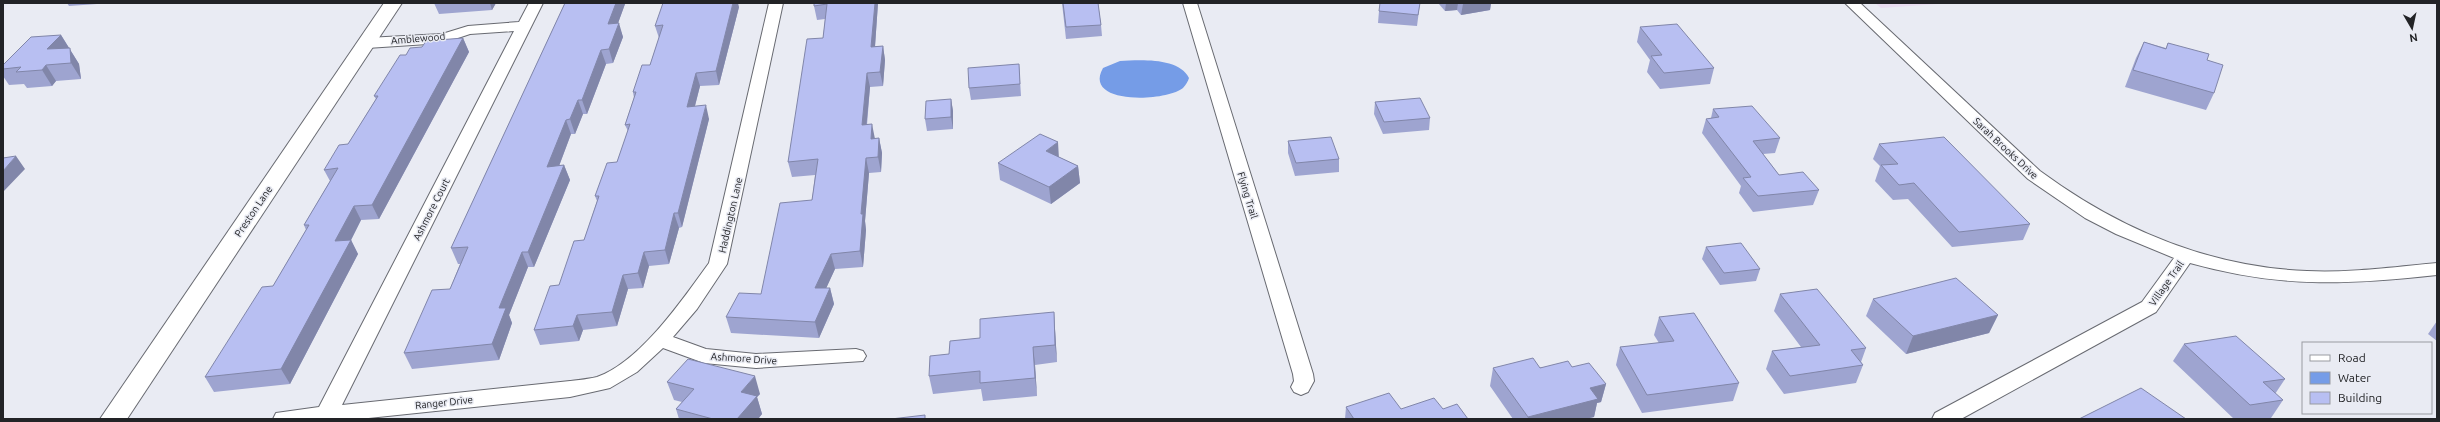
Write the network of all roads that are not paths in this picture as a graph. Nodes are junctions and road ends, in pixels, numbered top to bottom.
1 (393, 3) edge
2 (536, 3) edge
3 (776, 3) edge
4 (1190, 3) edge
5 (1852, 3) edge
6 (525, 26) junction
7 (371, 36) junction
8 (2185, 256) junction
9 (2437, 269) edge
10 (660, 339) junction
11 (856, 356) dead end
12 (603, 383) joint
13 (1301, 387) dead end
14 (326, 415) junction
15 (113, 419) edge
16 (284, 419) edge
17 (1943, 419) edge

1 - 7 street, Preston Lane
2 - 6 street, Ashmore Court
3 - 10 street, Haddington Lane
4 - 13 street, Flying Trail
5 - 8 street, Sarah Brooks Drive
6 - 7 street, Amblewood
6 - 14 street, Ashmore Court
7 - 15 street, Preston Lane
8 - 9 street, Village Trail
8 - 17 street, Village Trail
10 - 11 street, Ashmore Drive
10 - 12 street, Haddington Lane
12 - 14 street, Ranger Drive
14 - 16 street, Ranger Drive

